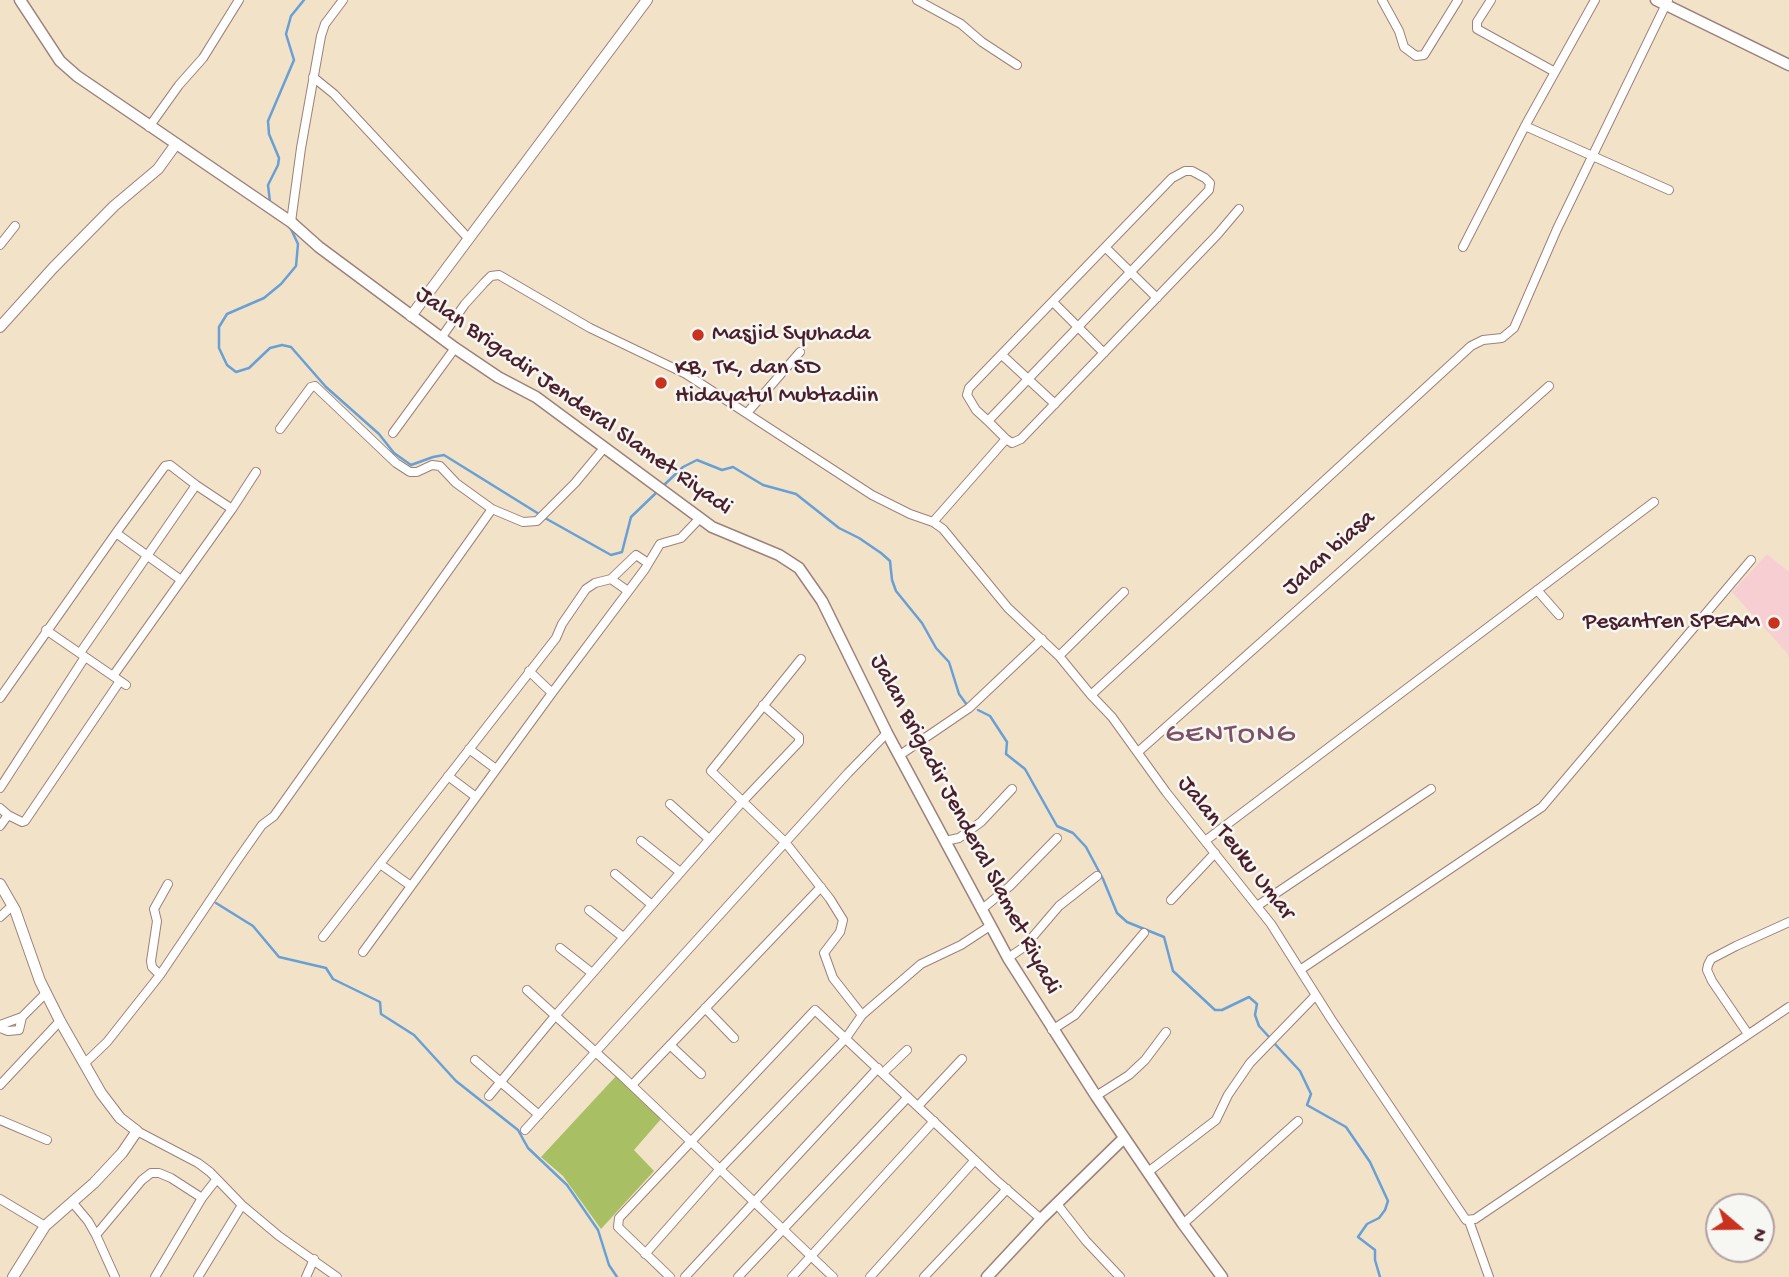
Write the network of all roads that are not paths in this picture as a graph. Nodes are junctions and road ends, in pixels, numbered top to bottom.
1 (20, 0) edge
2 (239, 0) edge
3 (343, 0) edge
4 (647, 0) edge
5 (917, 0) edge
6 (1382, 0) edge
7 (1458, 0) edge
8 (1491, 0) edge
9 (1595, 0) edge
10 (1663, 2) edge
11 (1017, 65) dead end
12 (1789, 65) edge
13 (1555, 72) junction
14 (313, 77) junction
15 (1525, 126) junction
16 (149, 127) junction
17 (176, 144) junction
18 (1592, 157) junction
19 (1669, 190) dead end
20 (1239, 209) dead end
21 (291, 222) junction
22 (15, 226) dead end
23 (469, 239) junction
24 (0, 245) edge
25 (1464, 247) dead end
26 (1106, 248) junction
27 (1130, 272) junction
28 (1157, 298) junction
29 (1054, 302) junction
30 (411, 316) junction
31 (0, 327) edge
32 (1078, 327) junction
33 (441, 338) junction
34 (455, 348) junction
35 (800, 352) dead end
36 (1104, 353) junction
37 (1002, 355) junction
38 (1028, 379) junction
39 (1549, 386) dead end
40 (1055, 404) junction
41 (747, 413) junction
42 (988, 421) junction
43 (281, 429) dead end
44 (393, 433) dead end
45 (1006, 439) junction
46 (604, 448) junction
47 (256, 472) dead end
48 (196, 485) junction
49 (1654, 502) dead end
50 (232, 509) junction
51 (492, 509) junction
52 (700, 518) junction
53 (933, 522) junction
54 (116, 533) junction
55 (146, 556) junction
56 (1751, 560) dead end
57 (648, 563) junction
58 (611, 579) junction
59 (181, 580) junction
60 (1537, 590) junction
61 (628, 591) junction
62 (1124, 592) dead end
63 (1559, 615) dead end
64 (46, 630) junction
65 (1042, 639) junction
66 (83, 655) junction
67 (1059, 656) junction
68 (801, 659) dead end
69 (528, 671) junction
70 (120, 680) junction
71 (552, 693) junction
72 (1091, 695) junction
73 (0, 698) edge
74 (763, 705) junction
75 (887, 733) junction
76 (469, 749) junction
77 (1138, 752) junction
78 (900, 755) junction
79 (496, 769) junction
80 (448, 776) junction
81 (0, 788) edge
82 (1012, 789) dead end
83 (1431, 789) dead end
84 (476, 797) junction
85 (742, 802) junction
86 (670, 804) dead end
87 (0, 808) edge
88 (8, 815) junction
89 (0, 826) edge
90 (1057, 838) dead end
91 (709, 839) junction
92 (641, 841) dead end
93 (945, 841) junction
94 (1205, 841) junction
95 (785, 842) junction
96 (1214, 853) junction
97 (380, 864) junction
98 (680, 872) junction
99 (615, 874) dead end
100 (1097, 876) dead end
101 (0, 884) edge
102 (168, 884) dead end
103 (411, 886) junction
104 (821, 887) junction
105 (1171, 900) dead end
106 (13, 905) junction
107 (652, 905) junction
108 (1257, 906) junction
109 (589, 910) dead end
110 (981, 910) junction
111 (0, 917) edge
112 (1789, 922) edge
113 (990, 926) junction
114 (1144, 933) dead end
115 (323, 937) dead end
116 (623, 937) junction
117 (560, 948) dead end
118 (363, 953) dead end
119 (1008, 958) junction
120 (1300, 970) junction
121 (592, 973) junction
122 (160, 975) junction
123 (527, 990) dead end
124 (46, 994) junction
125 (1316, 995) junction
126 (1789, 1007) edge
127 (705, 1008) junction
128 (555, 1016) junction
129 (862, 1016) junction
130 (60, 1021) junction
131 (0, 1026) edge
132 (1052, 1030) junction
133 (1166, 1031) dead end
134 (1748, 1034) junction
135 (734, 1038) dead end
136 (846, 1038) junction
137 (670, 1045) junction
138 (907, 1050) dead end
139 (596, 1052) junction
140 (475, 1059) dead end
141 (962, 1059) dead end
142 (85, 1064) junction
143 (881, 1071) junction
144 (701, 1074) dead end
145 (502, 1081) junction
146 (0, 1085) edge
147 (632, 1085) junction
148 (489, 1096) dead end
149 (1096, 1096) junction
150 (908, 1097) junction
151 (918, 1106) junction
152 (539, 1115) junction
153 (0, 1120) edge
154 (934, 1121) junction
155 (1298, 1121) dead end
156 (137, 1130) junction
157 (525, 1130) dead end
158 (1124, 1138) junction
159 (47, 1140) dead end
160 (691, 1144) junction
161 (975, 1160) junction
162 (719, 1170) junction
163 (1148, 1172) junction
164 (216, 1180) junction
165 (1007, 1189) junction
166 (202, 1198) junction
167 (0, 1199) edge
168 (72, 1202) junction
169 (754, 1203) junction
170 (242, 1205) junction
171 (1057, 1205) junction
172 (1041, 1219) junction
173 (1469, 1221) junction
174 (1183, 1224) junction
175 (45, 1226) junction
176 (782, 1229) junction
177 (96, 1235) junction
178 (645, 1254) junction
179 (811, 1257) junction
180 (314, 1259) junction
181 (13, 1277) edge
182 (115, 1277) edge
183 (155, 1277) edge
184 (198, 1277) edge
185 (306, 1277) edge
186 (337, 1277) edge
187 (670, 1277) edge
188 (685, 1277) edge
189 (738, 1277) edge
190 (792, 1277) edge
191 (833, 1277) edge
192 (870, 1277) edge
193 (923, 1277) edge
194 (987, 1277) edge
195 (1120, 1277) edge
196 (1222, 1277) edge
197 (1489, 1277) edge

1 - 16 main road, Jalan Brigadir Jenderal Slamet Riyadi
2 - 16 street
3 - 14 street
4 - 23 street
5 - 11 street
6 - 7 street
8 - 13 street
9 - 13 street
10 - 12 main road
10 - 18 street
13 - 15 street
14 - 21 street
14 - 23 street
15 - 18 street
15 - 25 street
16 - 17 main road, Jalan Brigadir Jenderal Slamet Riyadi
17 - 21 main road, Jalan Brigadir Jenderal Slamet Riyadi
17 - 31 street
18 - 19 street
18 - 72 street
20 - 28 street
21 - 30 main road, Jalan Brigadir Jenderal Slamet Riyadi
22 - 24 street
23 - 30 street
26 - 27 street
26 - 27 street
26 - 29 street
27 - 28 street
27 - 32 street
28 - 36 street
29 - 32 street
29 - 37 street
30 - 33 main road, Jalan Brigadir Jenderal Slamet Riyadi
32 - 36 street
32 - 38 street
33 - 34 main road, Jalan Brigadir Jenderal Slamet Riyadi
33 - 41 street, Jalan Teuku Umar
34 - 44 street
34 - 46 main road, Jalan Brigadir Jenderal Slamet Riyadi
35 - 41 street
36 - 40 street
37 - 38 street
37 - 42 street
38 - 40 street
38 - 42 street
39 - 77 street, Jalan biasa
40 - 45 street
41 - 53 street, Jalan Teuku Umar
42 - 45 street
43 - 51 street
45 - 53 street
46 - 51 street
46 - 52 main road, Jalan Brigadir Jenderal Slamet Riyadi
47 - 50 street
48 - 50 street
48 - 54 street
48 - 55 street
49 - 60 street
50 - 59 street
51 - 122 street
52 - 57 street
52 - 75 main road, Jalan Brigadir Jenderal Slamet Riyadi
53 - 65 street, Jalan Teuku Umar
54 - 55 street
54 - 64 street
55 - 59 street
55 - 66 street
56 - 120 street
57 - 58 street
57 - 61 street
58 - 61 street
58 - 69 street
59 - 70 street
60 - 63 street
60 - 94 street
61 - 71 street
62 - 67 street
64 - 66 street
64 - 73 street
65 - 67 street, Jalan Teuku Umar
65 - 78 street
66 - 70 street
66 - 81 street
67 - 72 street, Jalan Teuku Umar
68 - 74 street
69 - 71 street
69 - 76 street
70 - 88 street
71 - 79 street
72 - 77 street, Jalan Teuku Umar
74 - 85 street
74 - 85 street
75 - 78 main road, Jalan Brigadir Jenderal Slamet Riyadi
75 - 95 street
76 - 79 street
76 - 80 street
77 - 94 street, Jalan Teuku Umar
78 - 93 main road, Jalan Brigadir Jenderal Slamet Riyadi
79 - 84 street
80 - 84 street
80 - 97 street
82 - 93 street
83 - 108 street
84 - 103 street
85 - 91 street
85 - 95 street
86 - 91 street
87 - 88 street
88 - 89 street
90 - 110 street
91 - 98 street
92 - 98 street
93 - 110 main road, Jalan Brigadir Jenderal Slamet Riyadi
94 - 96 street, Jalan Teuku Umar
95 - 104 street
95 - 139 street
96 - 105 street
96 - 108 street, Jalan Teuku Umar
97 - 103 street
97 - 115 street
98 - 107 street
99 - 107 street
100 - 119 street
101 - 106 street
102 - 122 street
103 - 118 street
104 - 127 street
104 - 129 street
106 - 111 street
106 - 124 street
107 - 116 street
108 - 120 street, Jalan Teuku Umar
109 - 116 street
110 - 113 main road, Jalan Brigadir Jenderal Slamet Riyadi
112 - 134 street
113 - 119 main road, Jalan Brigadir Jenderal Slamet Riyadi
113 - 129 street
114 - 132 street
116 - 121 street
117 - 121 street
119 - 132 main road, Jalan Brigadir Jenderal Slamet Riyadi
120 - 125 street, Jalan Teuku Umar
121 - 128 street
122 - 142 street
123 - 128 street
124 - 130 street
124 - 131 street
125 - 163 street
125 - 173 street, Jalan Teuku Umar
126 - 134 street
127 - 135 street
127 - 137 street
128 - 139 street
128 - 145 street
129 - 136 street
130 - 142 street
130 - 146 street
132 - 149 main road, Jalan Brigadir Jenderal Slamet Riyadi
133 - 149 street
134 - 173 street
136 - 143 street
136 - 160 street
136 - 162 street
137 - 144 street
137 - 147 street
138 - 143 street
139 - 147 street
139 - 152 street
140 - 145 street
141 - 151 street
142 - 156 street
143 - 150 street
143 - 169 street
145 - 148 street
145 - 152 street
147 - 160 street
149 - 158 main road, Jalan Brigadir Jenderal Slamet Riyadi
150 - 151 street
150 - 176 street
151 - 154 street
152 - 157 street
153 - 159 street
154 - 161 street
154 - 179 street
155 - 174 street
156 - 164 street
156 - 168 street
158 - 163 main road, Jalan Brigadir Jenderal Slamet Riyadi
158 - 171 main road
160 - 162 street
160 - 178 street
161 - 165 street
161 - 192 street
162 - 169 street
162 - 178 street
163 - 174 main road, Jalan Brigadir Jenderal Slamet Riyadi
164 - 166 street
164 - 170 street
165 - 172 street
165 - 193 street
166 - 177 street
166 - 183 street
167 - 175 street
168 - 175 street
168 - 177 street
169 - 176 street
169 - 188 street
170 - 180 street
170 - 184 street
171 - 172 main road
171 - 195 street
172 - 194 main road
173 - 197 street
174 - 196 main road, Jalan Brigadir Jenderal Slamet Riyadi
175 - 181 street
176 - 179 street
176 - 189 street
177 - 182 street
178 - 187 street
179 - 190 street
179 - 191 street
180 - 185 street
180 - 186 street

